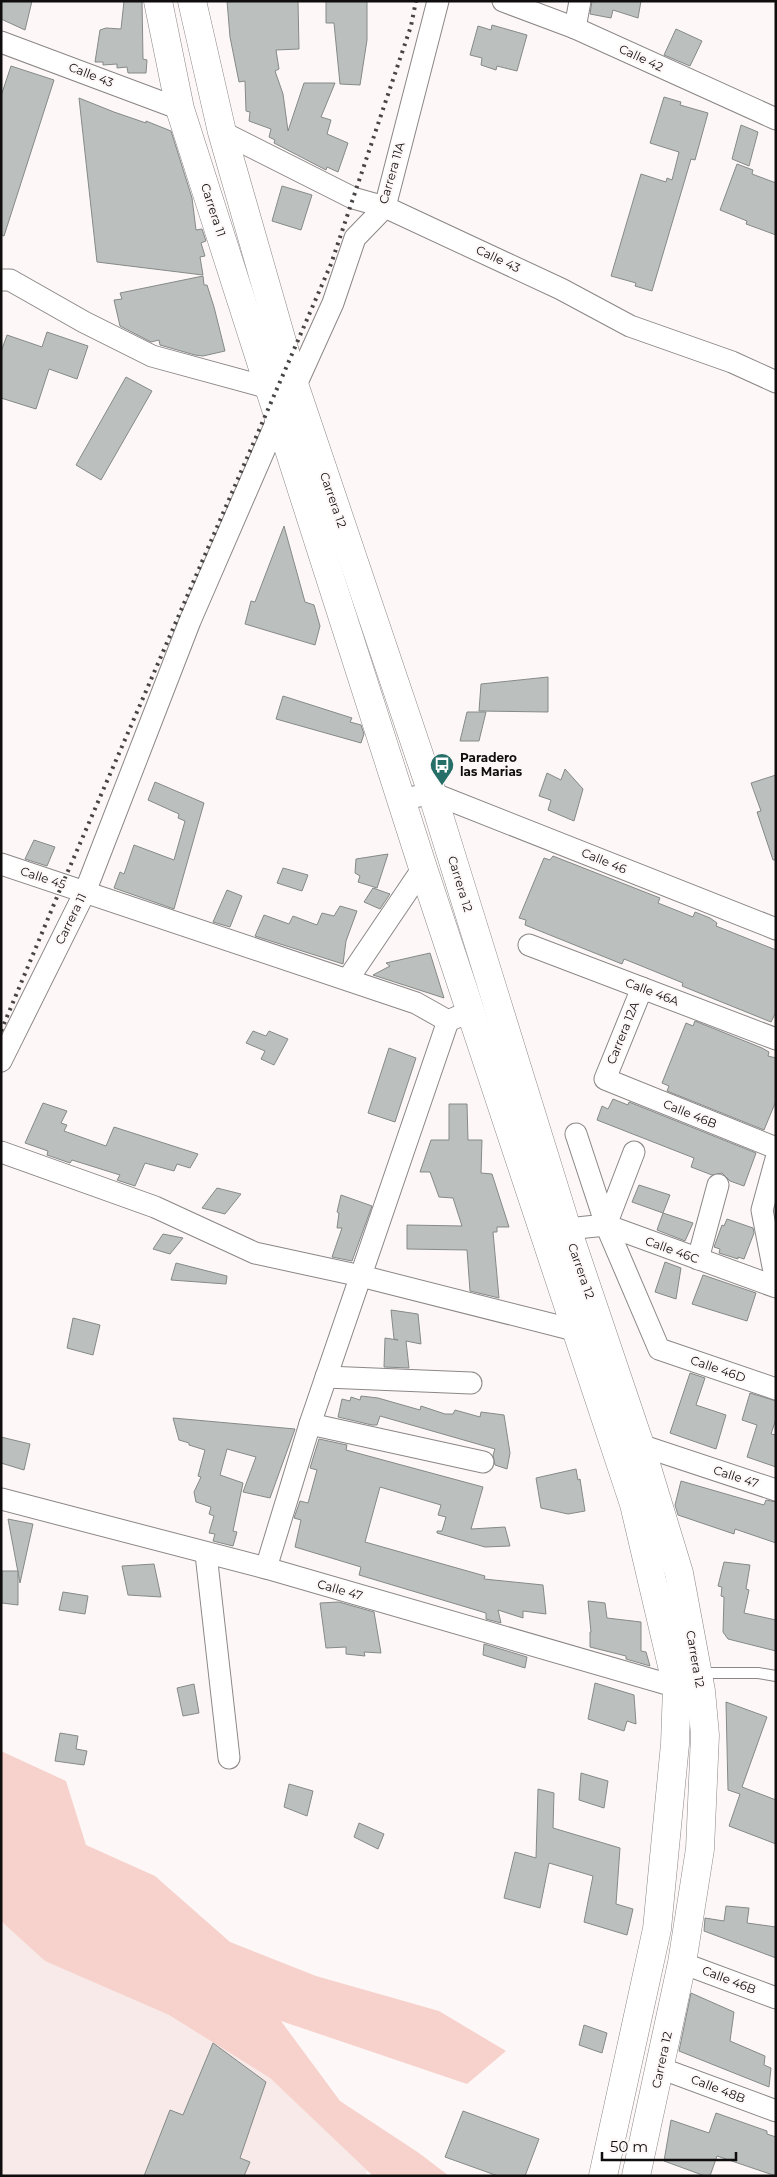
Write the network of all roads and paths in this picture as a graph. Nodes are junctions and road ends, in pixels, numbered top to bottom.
1 (158, 1) edge
2 (192, 1) edge
3 (438, 1) edge
4 (503, 1) edge
5 (580, 1) edge
6 (575, 28) junction
7 (1, 42) edge
8 (180, 109) junction
9 (776, 119) edge
10 (222, 132) junction
11 (385, 207) junction
12 (1, 280) edge
13 (776, 382) edge
14 (282, 388) junction
15 (278, 416) junction
16 (432, 793) junction
17 (401, 800) junction
18 (1, 864) edge
19 (423, 868) junction
20 (85, 892) junction
21 (776, 929) edge
22 (529, 945) dead end
23 (348, 979) junction
24 (642, 988) junction
25 (459, 1016) junction
26 (776, 1039) edge
27 (1, 1061) edge
28 (605, 1079) joint
29 (576, 1134) dead end
30 (776, 1148) edge
31 (1, 1152) edge
32 (634, 1152) dead end
33 (776, 1159) edge
34 (718, 1185) dead end
35 (606, 1225) junction
36 (567, 1229) junction
37 (698, 1259) junction
38 (361, 1276) junction
39 (776, 1282) edge
40 (776, 1287) edge
41 (578, 1332) junction
42 (326, 1378) junction
43 (471, 1383) dead end
44 (776, 1389) edge
45 (310, 1424) junction
46 (640, 1445) junction
47 (482, 1462) dead end
48 (776, 1490) edge
49 (1, 1499) edge
50 (206, 1554) junction
51 (266, 1568) junction
52 (776, 1676) edge
53 (687, 1680) junction
54 (229, 1758) dead end
55 (682, 1963) junction
56 (776, 1998) edge
57 (660, 2068) junction
58 (776, 2111) edge
59 (602, 2176) edge
60 (636, 2176) edge

1 - 8 main road, Carrera 11
2 - 10 main road, Carrera 11
3 - 11 street, Carrera 11A
4 - 6 street, Calle 42
5 - 6 street
6 - 9 street, Calle 42
7 - 8 street, Calle 43
8 - 14 main road, Carrera 11
10 - 11 street, Calle 43
10 - 14 main road, Carrera 11
11 - 13 street, Calle 43
11 - 14 street, Carrera 11A
12 - 14 street
14 - 15 main road, Carrera 11
14 - 16 main road, Carrera 12
15 - 17 main road, Carrera 12
15 - 20 street, Carrera 11
16 - 17 street
16 - 21 street, Calle 46
16 - 36 main road, Carrera 12
17 - 19 main road, Carrera 12
18 - 20 street, Calle 45
19 - 23 street
19 - 25 main road, Carrera 12
20 - 23 street, Calle 45
20 - 27 street, Carrera 11
22 - 24 street, Calle 46A
23 - 25 street, Calle 45
24 - 26 street, Calle 46A
24 - 28 street, Carrera 12A
25 - 38 street
25 - 41 main road, Carrera 12
28 - 30 street, Calle 46B
29 - 35 street
31 - 38 street
32 - 35 street
33 - 39 street
34 - 37 street
35 - 36 street, Calle 46C
35 - 37 street, Calle 46C
35 - 44 street, Calle 46D
36 - 46 main road, Carrera 12
37 - 40 street, Calle 46C
38 - 41 street
38 - 42 street
41 - 53 main road, Carrera 12
42 - 43 street
42 - 45 street
45 - 47 street
45 - 51 street
46 - 48 street, Calle 47
46 - 53 main road, Carrera 12
49 - 50 street, Calle 47
50 - 51 street, Calle 47
50 - 54 street
51 - 53 street, Calle 47
52 - 53 lane
53 - 55 main road, Carrera 12
53 - 59 main road, Carrera 12
55 - 56 street, Calle 46B
55 - 57 main road, Carrera 12
57 - 58 street, Calle 48B
57 - 60 main road, Carrera 12

